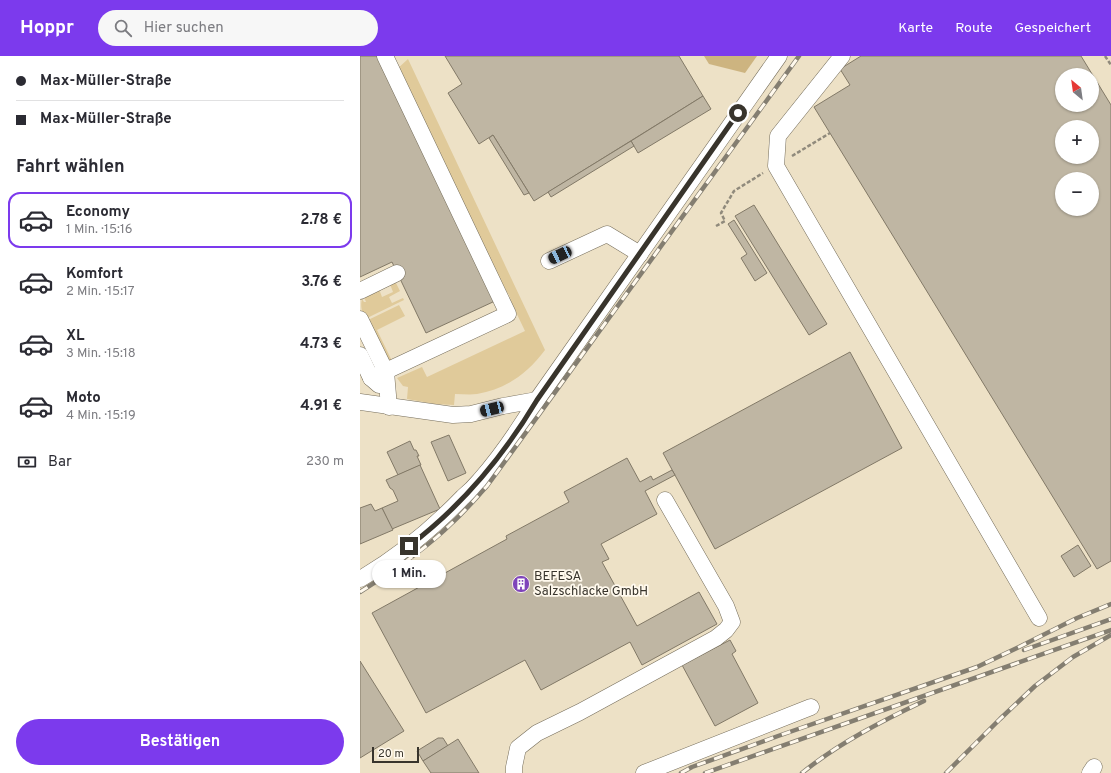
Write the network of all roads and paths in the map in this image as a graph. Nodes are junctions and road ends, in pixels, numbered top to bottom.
1 (385, 56) edge
2 (779, 56) edge
3 (842, 56) edge
4 (1106, 56) edge
5 (1111, 65) edge
6 (640, 254) junction
7 (548, 261) dead end
8 (397, 273) dead end
9 (360, 291) edge
10 (360, 319) edge
11 (360, 355) edge
12 (378, 375) junction
13 (388, 400) junction
14 (537, 400) junction
15 (360, 402) edge
16 (665, 500) dead end
17 (360, 578) edge
18 (1039, 618) dead end
19 (811, 707) dead end
20 (514, 773) edge
21 (644, 773) edge

1 - 12 lane
2 - 6 lane
3 - 18 lane
4 - 5 path
6 - 7 lane
6 - 14 lane
8 - 9 lane
10 - 12 lane
11 - 12 lane
12 - 13 lane
13 - 14 lane
13 - 15 lane
14 - 17 lane
16 - 20 lane
19 - 21 lane

